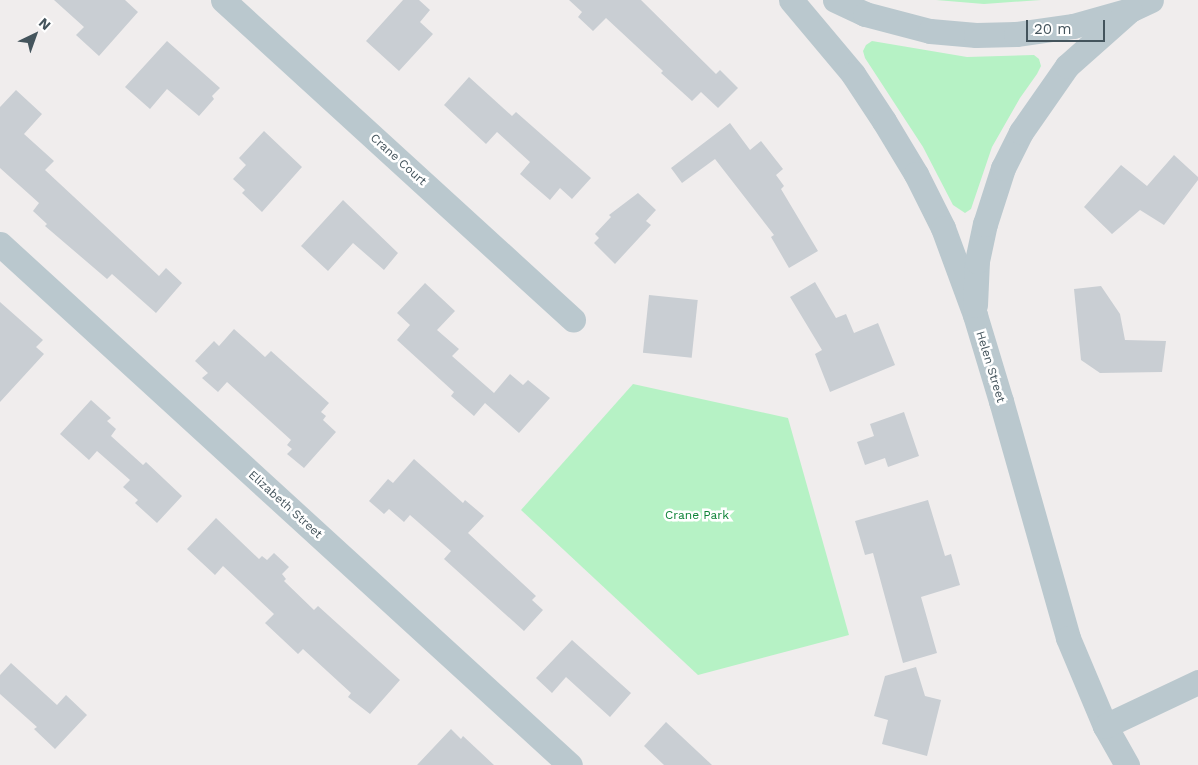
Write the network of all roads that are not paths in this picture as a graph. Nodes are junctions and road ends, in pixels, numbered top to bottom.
1 (222, 0) edge
2 (791, 0) edge
3 (835, 0) edge
4 (1141, 5) edge
5 (0, 244) edge
6 (974, 314) junction
7 (573, 320) dead end
8 (1198, 682) edge
9 (1105, 726) junction
10 (570, 765) edge
11 (1127, 765) edge

1 - 7 street, Crane Court
2 - 6 street, Helen Street
3 - 4 street
4 - 6 street
5 - 10 street, Elizabeth Street
6 - 9 street, Helen Street
8 - 9 street
9 - 11 street, Helen Street

